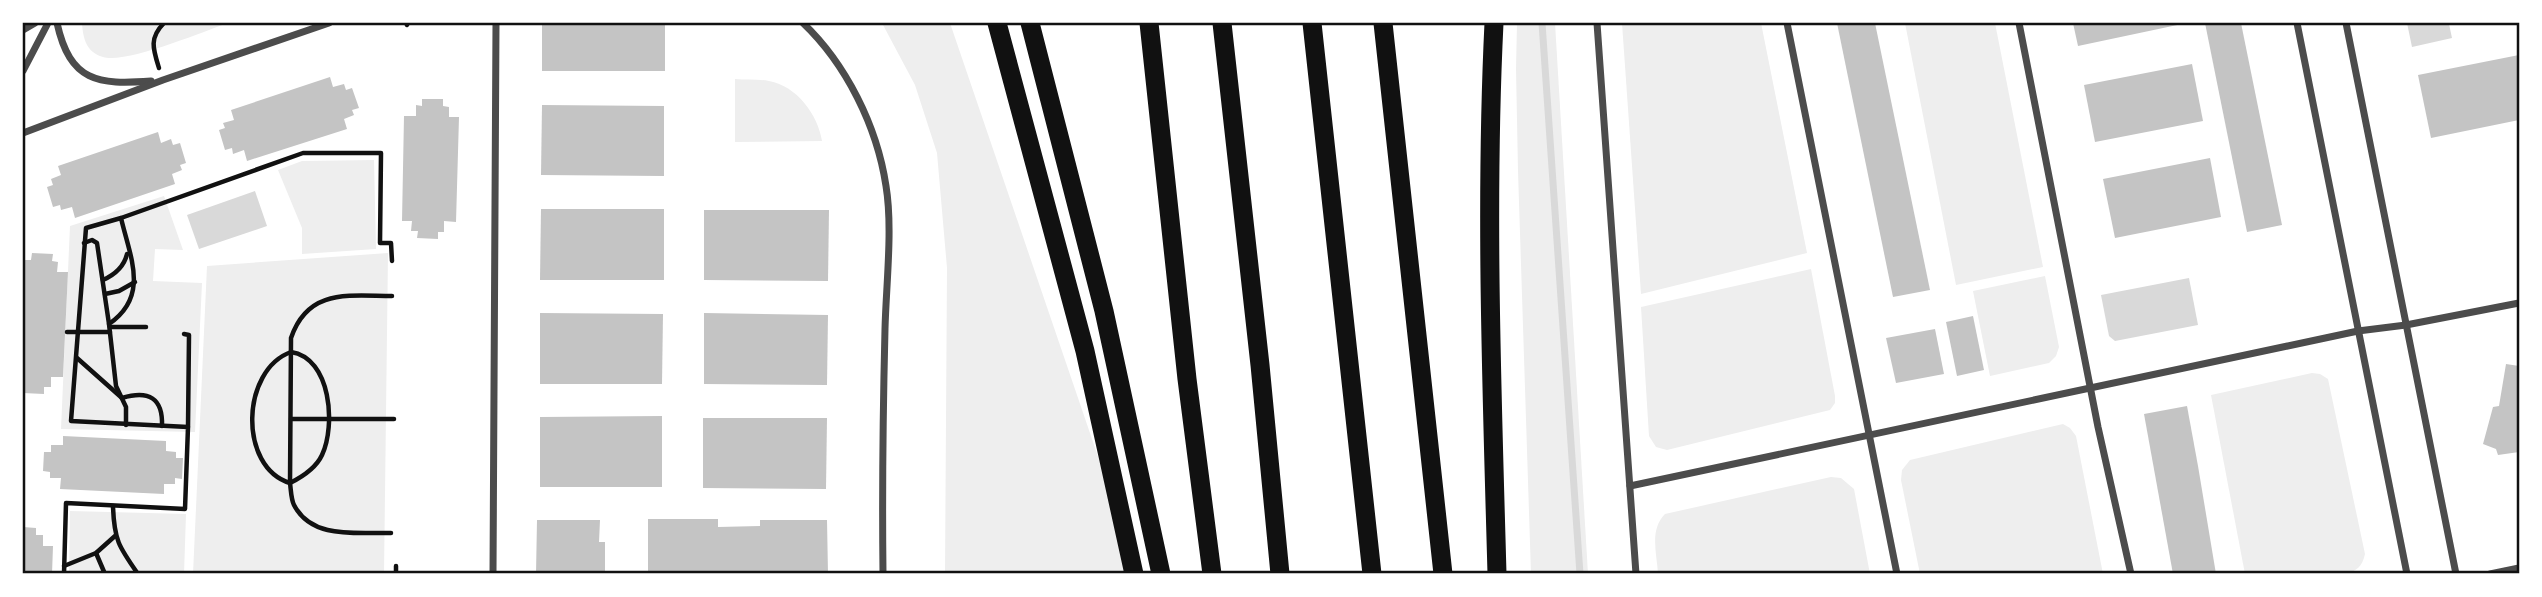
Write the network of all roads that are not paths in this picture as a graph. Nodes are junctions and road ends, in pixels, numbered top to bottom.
1 (35, 23) edge
2 (48, 23) edge
3 (57, 23) edge
4 (329, 23) edge
5 (496, 23) edge
6 (803, 23) edge
7 (997, 23) edge
8 (1030, 23) edge
9 (1149, 23) edge
10 (1222, 23) edge
11 (1312, 23) edge
12 (1382, 23) edge
13 (1494, 23) edge
14 (1597, 23) edge
15 (1787, 23) edge
16 (2019, 23) edge
17 (2297, 23) edge
18 (2346, 23) edge
19 (23, 30) edge
20 (23, 71) edge
21 (163, 80) junction
22 (23, 133) edge
23 (2519, 303) edge
24 (2406, 325) junction
25 (2358, 331) junction
26 (2091, 388) junction
27 (1871, 435) junction
28 (1630, 486) junction
29 (2519, 568) edge
30 (493, 574) edge
31 (883, 574) edge
32 (1134, 574) edge
33 (1161, 574) edge
34 (1212, 574) edge
35 (1280, 574) edge
36 (1372, 574) edge
37 (1443, 574) edge
38 (1497, 574) edge
39 (1636, 574) edge
40 (1897, 574) edge
41 (2131, 574) edge
42 (2407, 574) edge
43 (2456, 574) edge
44 (2490, 574) edge

1 - 19 street
2 - 20 street
3 - 21 street
4 - 21 street
5 - 30 street
6 - 31 street
7 - 32 highway
8 - 33 highway
9 - 34 highway
10 - 35 highway
11 - 36 highway
12 - 37 highway
13 - 38 highway
14 - 28 street
15 - 27 street
16 - 26 street
17 - 25 street
18 - 24 street
21 - 22 street
23 - 24 street
24 - 25 street
24 - 43 street
25 - 26 street
25 - 42 street
26 - 27 street
26 - 41 street
27 - 28 street
27 - 40 street
28 - 39 street
29 - 44 street

